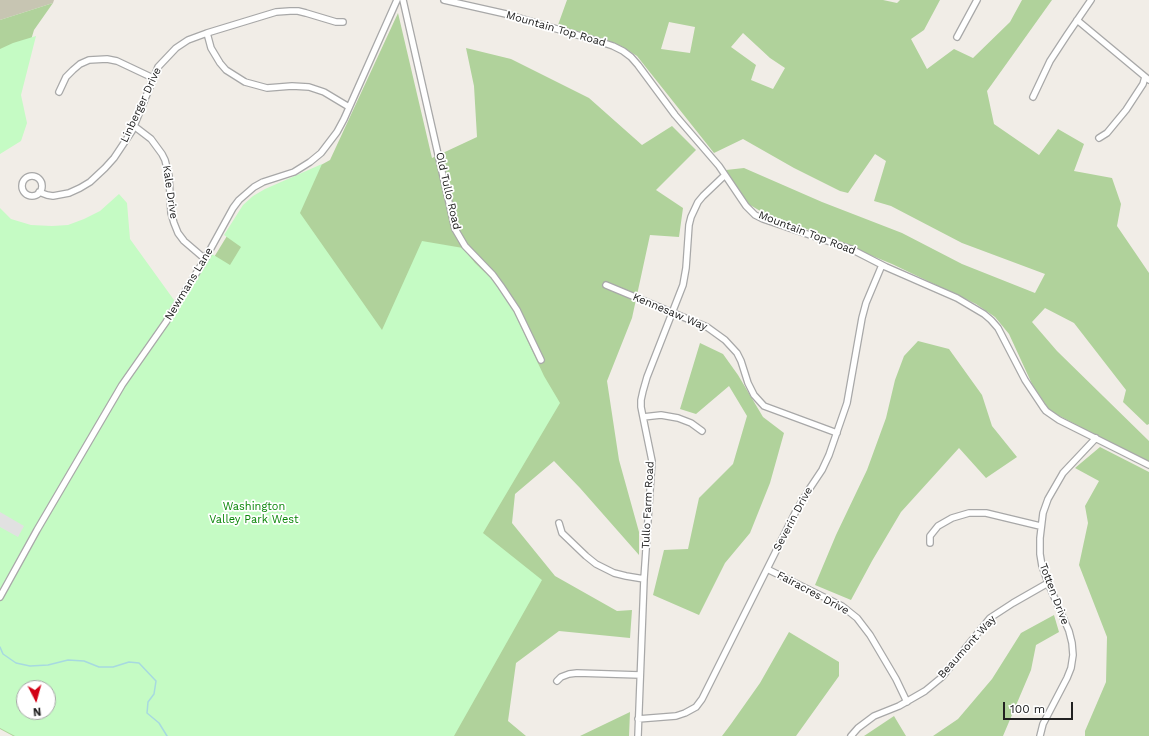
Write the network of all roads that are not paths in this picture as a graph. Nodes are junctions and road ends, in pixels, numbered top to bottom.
1 (397, 0) edge
2 (404, 0) edge
3 (444, 0) edge
4 (977, 0) edge
5 (1091, 0) edge
6 (1077, 20) junction
7 (343, 22) dead end
8 (207, 32) junction
9 (957, 37) dead end
10 (153, 78) junction
11 (1147, 78) edge
12 (59, 92) dead end
13 (1033, 97) dead end
14 (349, 108) junction
15 (134, 126) junction
16 (1099, 138) dead end
17 (725, 175) junction
18 (39, 192) dead end
19 (205, 260) junction
20 (882, 265) junction
21 (606, 285) dead end
22 (672, 313) junction
23 (541, 360) dead end
24 (643, 417) junction
25 (702, 431) dead end
26 (837, 433) junction
27 (1096, 438) junction
28 (1149, 465) edge
29 (559, 523) dead end
30 (1040, 526) junction
31 (930, 544) dead end
32 (767, 569) junction
33 (644, 579) junction
34 (1048, 583) junction
35 (0, 597) edge
36 (640, 675) junction
37 (557, 681) dead end
38 (907, 702) junction
39 (638, 719) junction
40 (638, 736) edge
41 (851, 736) edge
42 (1040, 736) edge

1 - 14 street, Newmans Lane
2 - 23 street, Old Tullo Road
3 - 17 street, Mountain Top Road
4 - 9 street
5 - 6 street
6 - 11 street
6 - 13 street
7 - 8 street, Linberger Drive
8 - 10 street, Linberger Drive
8 - 14 street
10 - 12 street
10 - 15 street, Linberger Drive
11 - 16 street
14 - 19 street, Newmans Lane
15 - 18 street, Linberger Drive
15 - 19 street, Kale Drive
17 - 20 street, Mountain Top Road
17 - 22 street, Tullo Farm Road
19 - 35 street, Newmans Lane
20 - 26 street, Severin Drive
20 - 27 street, Mountain Top Road
21 - 22 street, Kennesaw Way
22 - 24 street, Tullo Farm Road
22 - 26 street, Kennesaw Way
24 - 25 street
24 - 33 street, Tullo Farm Road
26 - 32 street, Severin Drive
27 - 28 street, Mountain Top Road
27 - 30 street, Totten Drive
29 - 33 street
30 - 31 street
30 - 34 street, Totten Drive
32 - 38 street, Fairacres Drive
32 - 39 street, Severin Drive
33 - 36 street, Tullo Farm Road
34 - 38 street, Beaumont Way
34 - 42 street, Totten Drive
36 - 37 street
36 - 39 street, Tullo Farm Road
38 - 41 street, Beaumont Way
39 - 40 street, Tullo Farm Road

